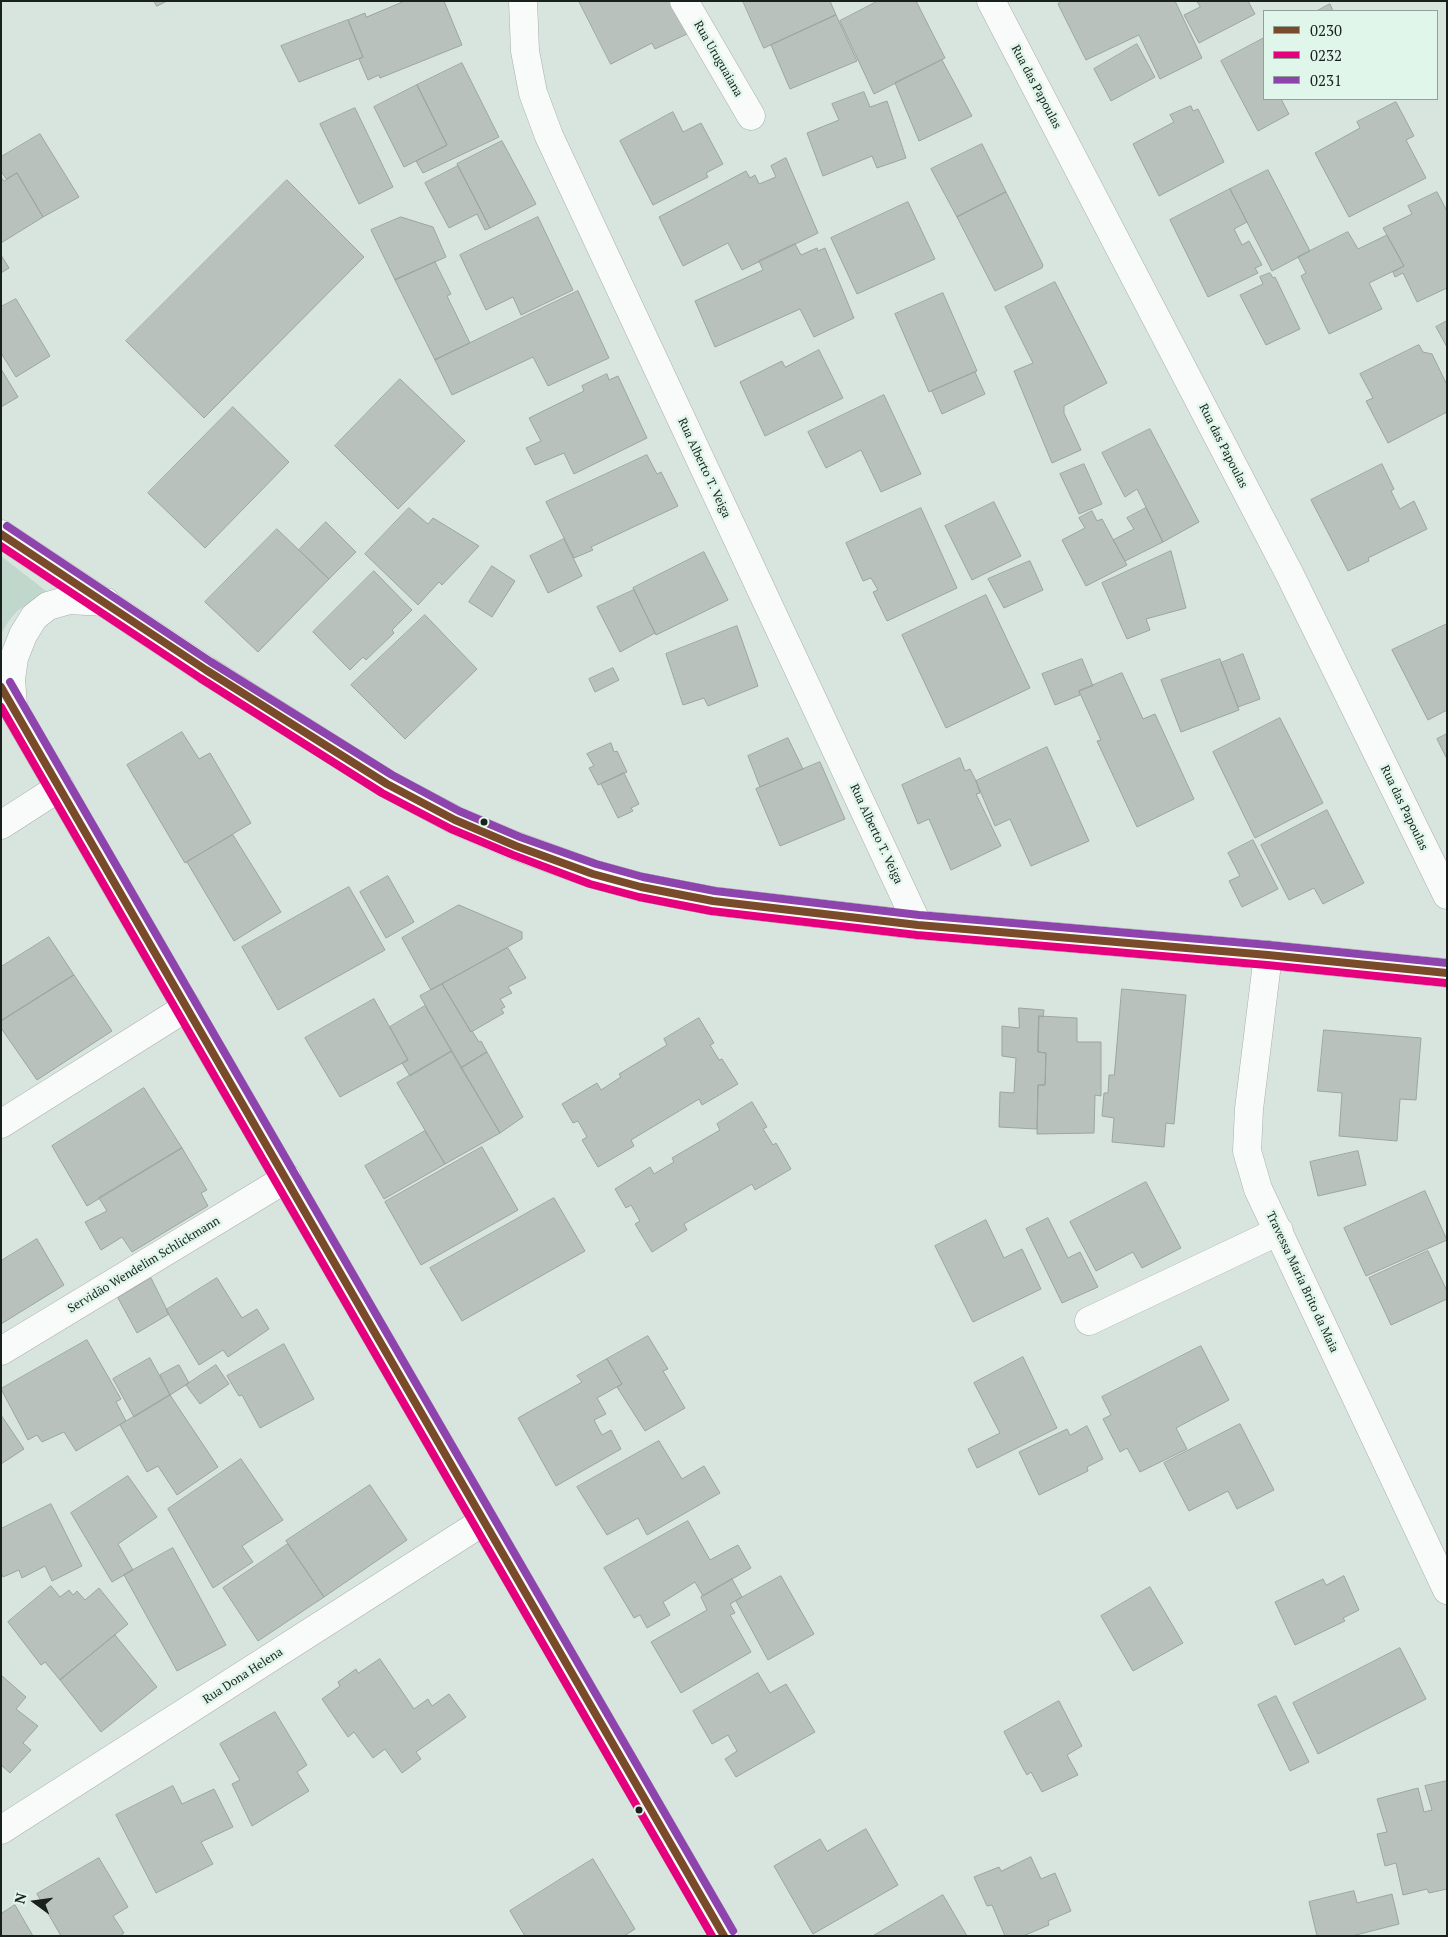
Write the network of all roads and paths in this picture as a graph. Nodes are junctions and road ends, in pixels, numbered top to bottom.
1 (523, 1) edge
2 (684, 1) edge
3 (991, 1) edge
4 (751, 116) dead end
5 (1, 534) edge
6 (106, 602) junction
7 (7, 696) edge
8 (60, 787) junction
9 (1, 826) edge
10 (1447, 895) edge
11 (918, 924) junction
12 (1268, 955) junction
13 (1447, 973) edge
14 (187, 1007) junction
15 (1, 1124) edge
16 (287, 1178) junction
17 (1279, 1231) junction
18 (1089, 1321) dead end
19 (1, 1351) edge
20 (484, 1521) junction
21 (1447, 1590) edge
22 (1, 1830) edge
23 (724, 1936) edge

1 - 11 street, Rua Alberto T. Veiga
2 - 4 street, Rua Uruguaiana
3 - 10 street, Rua das Papoulas
5 - 6 street
6 - 7 street
6 - 11 street
7 - 8 street
8 - 9 street
8 - 14 street
11 - 12 street
12 - 13 street
12 - 17 street, Travessa Maria Brito da Maia
14 - 15 street
14 - 16 street
16 - 19 street, Servidão Wendelim Schlickmann
16 - 20 street
17 - 18 street
17 - 21 street, Travessa Maria Brito da Maia
20 - 22 street, Rua Dona Helena
20 - 23 street

